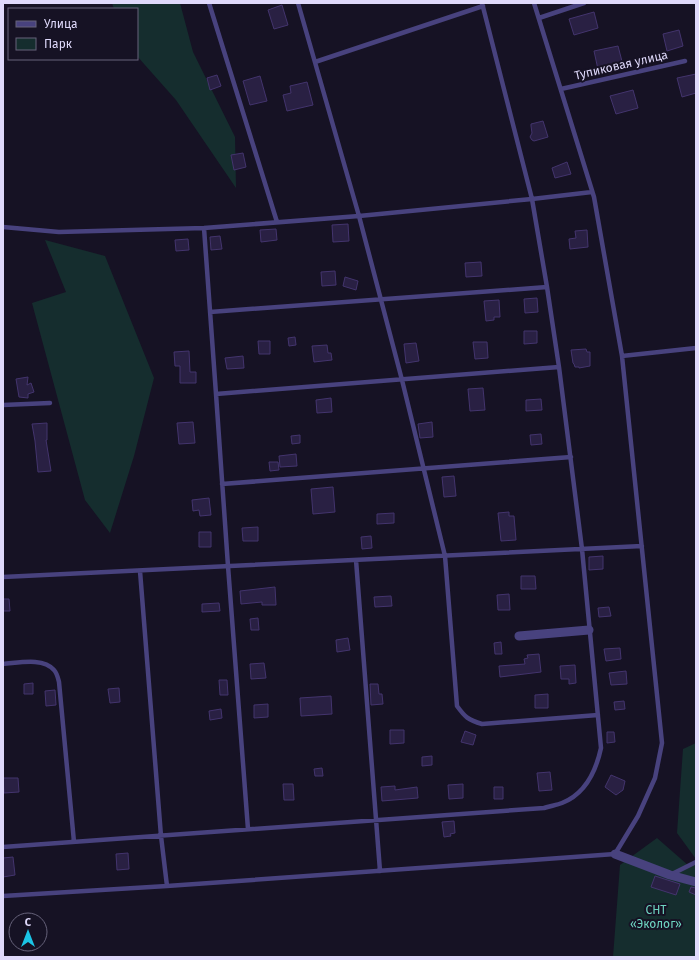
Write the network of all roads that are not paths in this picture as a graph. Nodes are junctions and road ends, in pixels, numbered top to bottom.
1 (209, 3) edge
2 (298, 3) edge
3 (534, 3) edge
4 (584, 3) edge
5 (482, 5) edge
6 (539, 18) junction
7 (686, 61) dead end
8 (315, 62) junction
9 (561, 89) junction
10 (592, 192) junction
11 (532, 200) junction
12 (359, 216) junction
13 (277, 222) junction
14 (3, 227) edge
15 (204, 228) junction
16 (547, 287) junction
17 (381, 298) junction
18 (210, 312) junction
19 (696, 348) edge
20 (622, 356) junction
21 (559, 367) junction
22 (402, 380) junction
23 (216, 394) junction
24 (50, 403) dead end
25 (3, 405) edge
26 (571, 457) junction
27 (423, 469) junction
28 (222, 484) junction
29 (642, 546) junction
30 (582, 549) junction
31 (445, 556) junction
32 (356, 560) junction
33 (228, 566) junction
34 (140, 571) junction
35 (3, 577) edge
36 (590, 630) junction
37 (518, 636) dead end
38 (3, 664) edge
39 (598, 715) junction
40 (376, 820) junction
41 (248, 829) junction
42 (162, 836) junction
43 (74, 842) junction
44 (3, 847) edge
45 (615, 854) junction
46 (696, 862) edge
47 (380, 871) junction
48 (670, 875) junction
49 (696, 882) edge
50 (167, 886) junction
51 (3, 896) edge

1 - 13 lane
2 - 8 lane
3 - 6 lane
4 - 6 lane
5 - 8 lane
5 - 11 lane
6 - 9 lane
7 - 9 lane, Тупиковая улица
8 - 12 lane
9 - 10 lane
10 - 11 lane
10 - 20 lane
11 - 12 lane
11 - 16 lane
12 - 13 lane
12 - 17 lane
13 - 15 lane
14 - 15 lane
15 - 18 lane
16 - 17 lane
16 - 21 lane
17 - 18 lane
17 - 22 lane
18 - 23 lane
19 - 20 lane
20 - 29 lane
21 - 22 lane
21 - 26 lane
22 - 23 lane
22 - 27 lane
23 - 28 lane
24 - 25 lane
26 - 27 lane
26 - 30 lane
27 - 28 lane
27 - 31 lane
28 - 33 lane
29 - 30 lane
29 - 45 lane
30 - 31 lane
30 - 36 lane
31 - 32 lane
31 - 39 lane
32 - 33 lane
32 - 40 lane
33 - 34 lane
33 - 41 lane
34 - 35 lane
34 - 42 lane
36 - 37 street
36 - 39 lane
38 - 43 lane
39 - 40 lane
40 - 41 lane
40 - 47 lane
41 - 42 lane
42 - 43 lane
42 - 50 lane
43 - 44 lane
45 - 47 lane
45 - 48 street
46 - 48 lane
47 - 50 lane
48 - 49 street
50 - 51 lane

